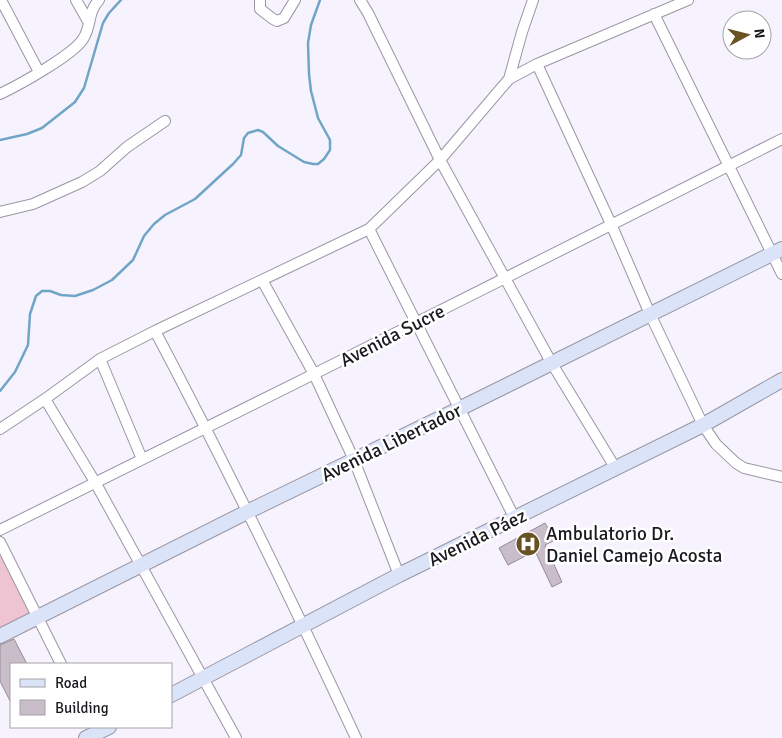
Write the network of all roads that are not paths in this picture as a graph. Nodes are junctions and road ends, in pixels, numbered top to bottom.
1 (1, 0) edge
2 (76, 0) edge
3 (99, 0) edge
4 (260, 0) edge
5 (295, 0) edge
6 (360, 0) edge
7 (533, 0) edge
8 (688, 0) edge
9 (654, 14) junction
10 (89, 23) junction
11 (537, 64) junction
12 (39, 72) junction
13 (509, 79) junction
14 (0, 94) edge
15 (164, 121) dead end
16 (782, 139) edge
17 (440, 160) junction
18 (728, 166) junction
19 (0, 212) edge
20 (611, 224) junction
21 (369, 229) junction
22 (777, 251) edge
23 (782, 274) edge
24 (504, 278) junction
25 (262, 280) junction
26 (650, 314) junction
27 (416, 323) junction
28 (155, 331) junction
29 (100, 359) junction
30 (551, 362) junction
31 (314, 374) junction
32 (782, 380) edge
33 (45, 399) junction
34 (461, 408) junction
35 (703, 425) junction
36 (206, 427) junction
37 (0, 428) edge
38 (142, 459) junction
39 (354, 460) junction
40 (616, 469) junction
41 (782, 477) edge
42 (95, 482) junction
43 (247, 512) junction
44 (515, 519) junction
45 (0, 530) edge
46 (0, 542) edge
47 (140, 565) junction
48 (399, 575) junction
49 (37, 618) junction
50 (304, 625) junction
51 (0, 636) edge
52 (60, 663) edge
53 (203, 678) junction
54 (172, 694) edge
55 (107, 728) edge
56 (93, 734) edge
57 (236, 738) edge
58 (356, 738) edge

1 - 12 street
2 - 10 street
3 - 10 street
4 - 5 street
6 - 17 street
7 - 13 street
8 - 9 street
9 - 11 street
9 - 18 street
10 - 12 street
11 - 13 street
11 - 20 street
12 - 14 street
13 - 17 street
15 - 19 street
16 - 18 street, Avenida Sucre
17 - 21 street
17 - 24 street
18 - 20 street, Avenida Sucre
18 - 22 street
20 - 24 street, Avenida Sucre
20 - 26 street
21 - 25 street
21 - 27 street
22 - 23 street
22 - 26 main road, Avenida Libertador
24 - 27 street, Avenida Sucre
24 - 30 street
25 - 28 street
25 - 31 street
26 - 30 main road, Avenida Libertador
26 - 35 street
27 - 31 street, Avenida Sucre
27 - 34 street
28 - 29 street
28 - 36 street
29 - 33 street
29 - 38 street
30 - 34 main road, Avenida Libertador
30 - 40 street
31 - 36 street, Avenida Sucre
31 - 39 street
32 - 35 main road, Avenida Páez
33 - 37 street
33 - 42 street
34 - 39 main road, Avenida Libertador
34 - 44 street
35 - 40 main road, Avenida Páez
35 - 41 street
36 - 38 street, Avenida Sucre
36 - 43 street
38 - 42 street, Avenida Sucre
39 - 43 main road, Avenida Libertador
39 - 48 street
40 - 44 main road, Avenida Páez
42 - 45 street, Avenida Sucre
42 - 47 street
43 - 47 main road, Avenida Libertador
43 - 50 street
44 - 48 main road, Avenida Páez
46 - 49 street
47 - 49 main road, Avenida Libertador
47 - 53 street
48 - 50 main road, Avenida Páez
49 - 51 main road, Avenida Libertador
49 - 52 street
50 - 53 main road, Avenida Páez
50 - 58 street
53 - 54 main road, Avenida Páez
53 - 57 street
55 - 56 main road

